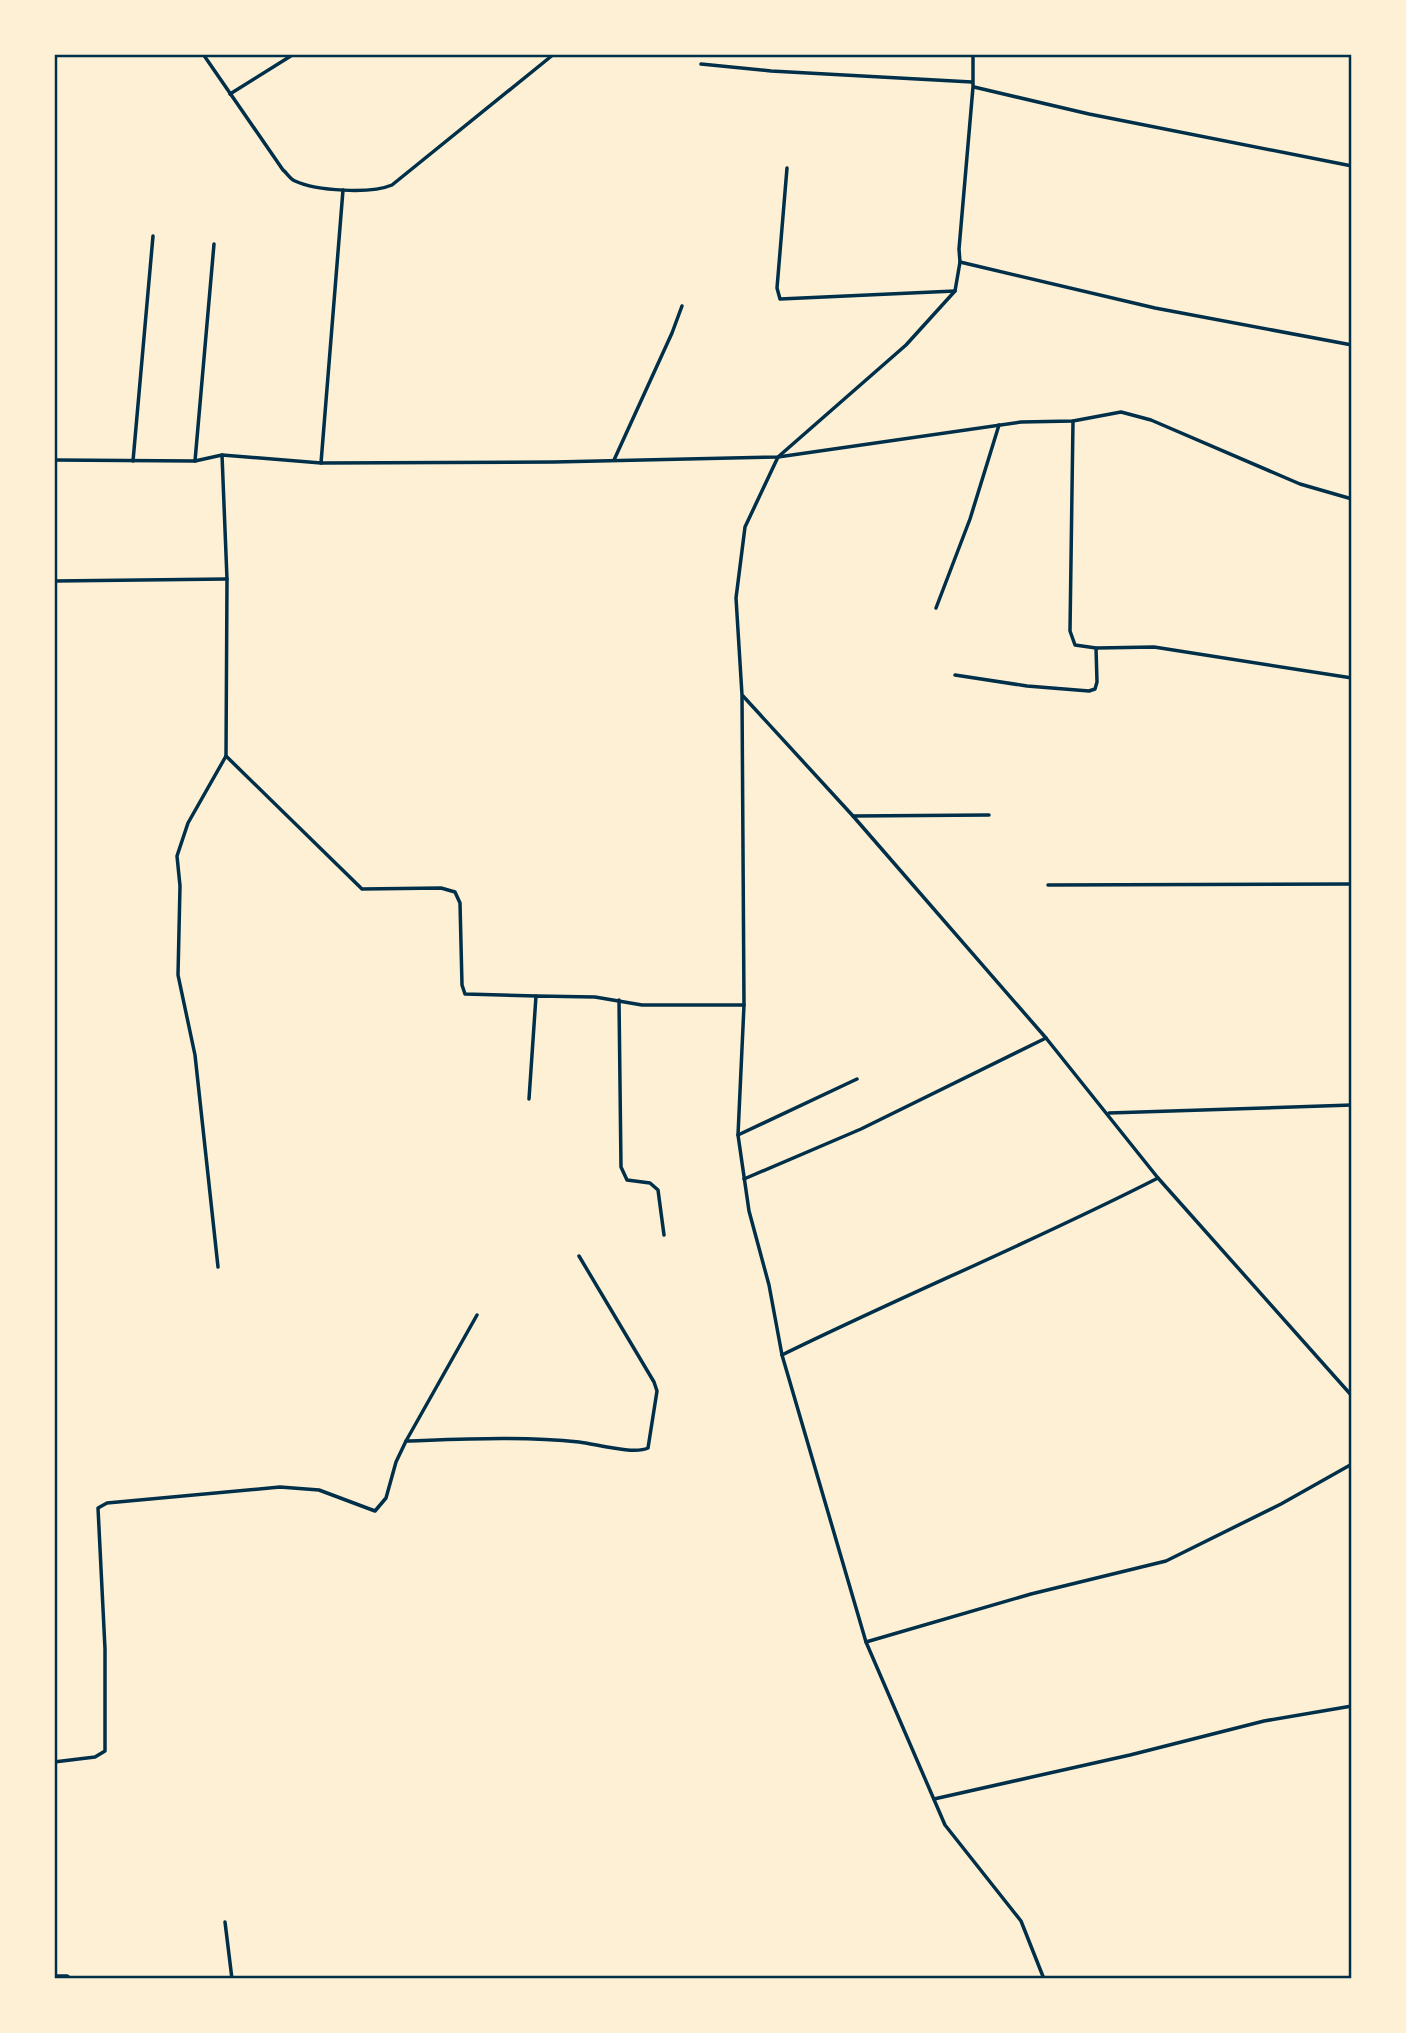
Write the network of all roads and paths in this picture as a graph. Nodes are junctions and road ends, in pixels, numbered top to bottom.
1 (203, 54) edge
2 (294, 54) edge
3 (554, 54) edge
4 (973, 54) edge
5 (701, 64) dead end
6 (973, 84) junction
7 (230, 94) junction
8 (1352, 166) edge
9 (787, 168) dead end
10 (343, 190) junction
11 (153, 236) dead end
12 (214, 244) dead end
13 (960, 262) junction
14 (955, 291) junction
15 (682, 306) dead end
16 (1352, 345) edge
17 (1073, 421) junction
18 (999, 425) junction
19 (222, 455) junction
20 (778, 457) junction
21 (54, 460) edge
22 (614, 460) junction
23 (133, 461) junction
24 (195, 461) junction
25 (321, 463) junction
26 (1352, 499) edge
27 (227, 579) junction
28 (54, 581) edge
29 (936, 608) dead end
30 (1096, 648) junction
31 (956, 675) dead end
32 (1352, 678) edge
33 (742, 695) junction
34 (226, 756) junction
35 (989, 815) dead end
36 (853, 816) junction
37 (1352, 884) edge
38 (1048, 885) dead end
39 (536, 996) junction
40 (619, 1000) junction
41 (744, 1005) junction
42 (1046, 1038) junction
43 (858, 1079) dead end
44 (529, 1099) dead end
45 (1352, 1105) edge
46 (1108, 1113) junction
47 (738, 1135) junction
48 (1158, 1178) junction
49 (744, 1179) junction
50 (664, 1235) dead end
51 (579, 1256) dead end
52 (218, 1266) dead end
53 (477, 1315) dead end
54 (782, 1355) junction
55 (1352, 1396) edge
56 (406, 1441) junction
57 (1352, 1464) edge
58 (866, 1642) junction
59 (1352, 1706) edge
60 (54, 1762) edge
61 (934, 1799) junction
62 (225, 1922) dead end
63 (54, 1976) edge
64 (71, 1979) edge
65 (232, 1979) edge
66 (1044, 1979) edge

1 - 7 street
2 - 7 street
3 - 10 street
4 - 6 street
5 - 6 street
6 - 8 street
6 - 13 street
7 - 10 street
9 - 14 street
10 - 25 street
11 - 23 street
12 - 24 street
13 - 14 street
13 - 16 street
14 - 20 street
15 - 22 street
17 - 18 street
17 - 26 street
17 - 30 street
18 - 20 street
18 - 29 street
19 - 24 street
19 - 25 street
19 - 27 street
20 - 22 street
20 - 33 street
21 - 23 street
22 - 25 street
23 - 24 street
27 - 28 street
27 - 34 street
30 - 31 street
30 - 32 street
33 - 36 street
33 - 41 street
34 - 39 street
34 - 52 street
35 - 36 street
36 - 42 street
37 - 38 street
39 - 40 street
39 - 44 street
40 - 41 street
40 - 50 street
41 - 47 street
42 - 46 street
42 - 49 street
43 - 47 street
45 - 46 street
46 - 48 street
47 - 49 street
48 - 54 street
48 - 55 street
49 - 54 street
51 - 56 street
53 - 56 street
54 - 58 street
56 - 60 street
57 - 58 street
58 - 61 street
59 - 61 street
61 - 66 street
62 - 65 street
63 - 64 street

